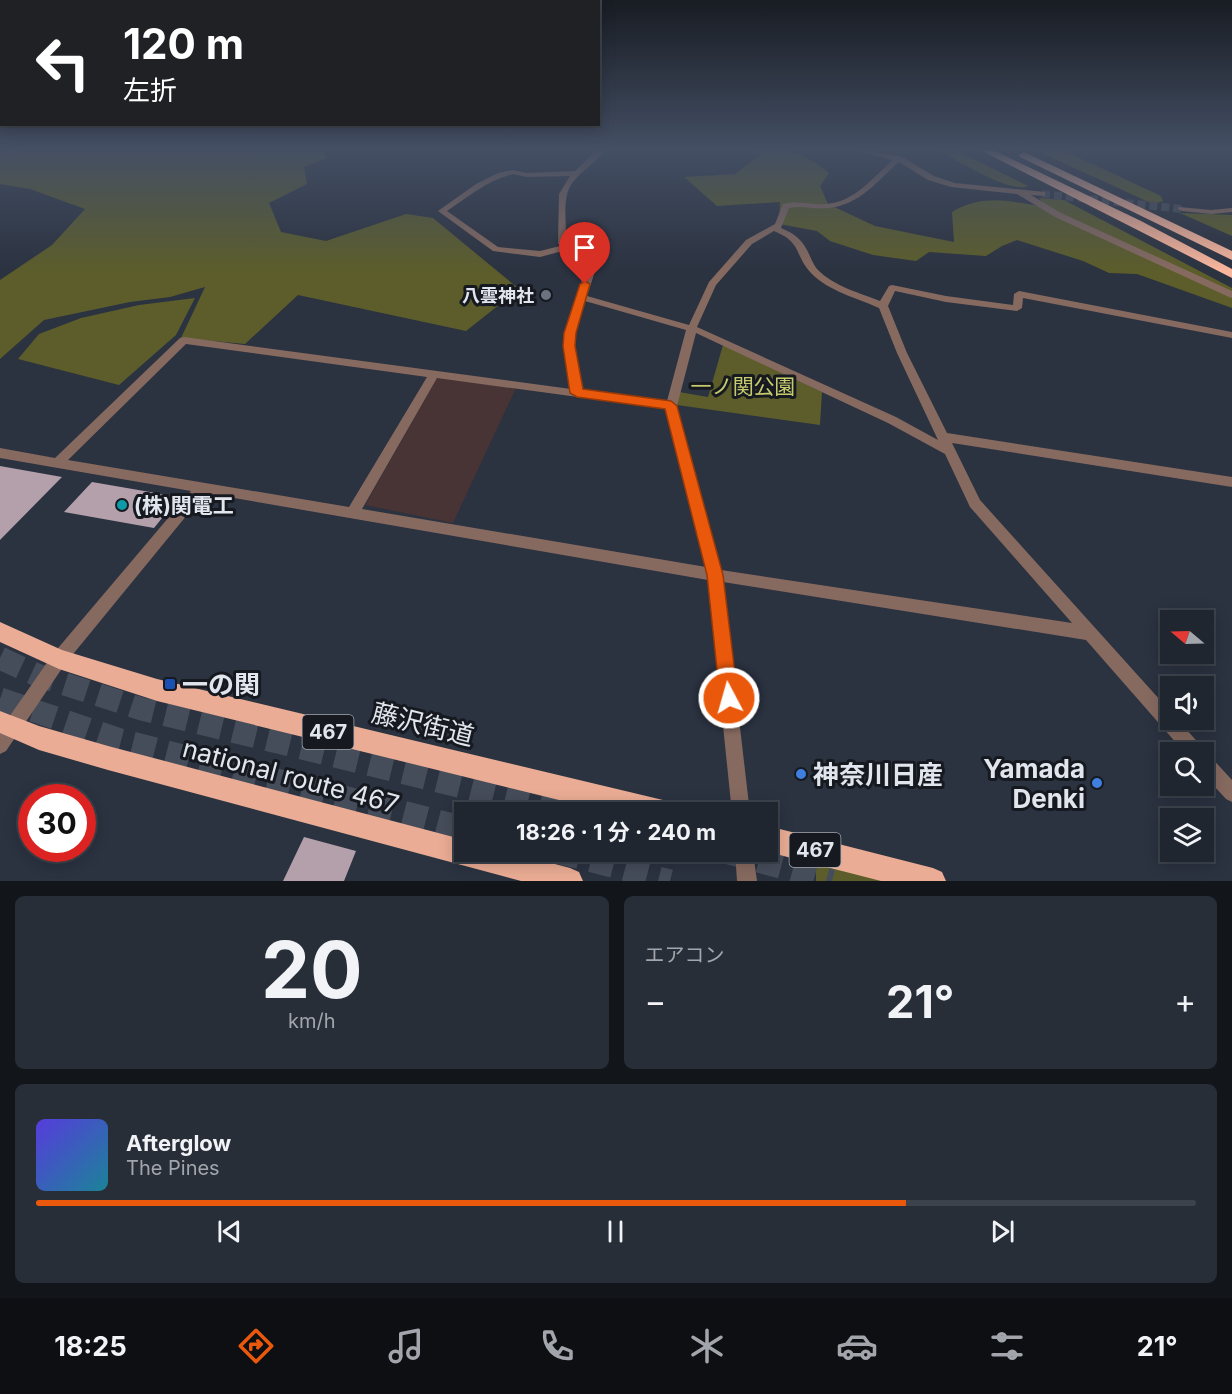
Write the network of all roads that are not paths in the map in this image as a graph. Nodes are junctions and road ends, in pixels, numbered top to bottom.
1 (474, 189) edge
2 (565, 189) edge
3 (868, 189) edge
4 (989, 189) edge
5 (1068, 189) edge
6 (1094, 189) edge
7 (1018, 191) junction
8 (1042, 194) tunnel mouth
9 (1182, 209) tunnel mouth
10 (1232, 210) edge
11 (774, 228) junction
12 (566, 248) junction
13 (1232, 256) edge
14 (1232, 274) edge
15 (1232, 295) edge
16 (580, 297) junction
17 (883, 306) junction
18 (692, 328) junction
19 (1232, 334) edge
20 (434, 374) junction
21 (577, 393) junction
22 (671, 406) junction
23 (943, 436) junction
24 (949, 451) junction
25 (0, 453) edge
26 (57, 463) junction
27 (1232, 482) edge
28 (202, 487) junction
29 (353, 513) junction
30 (715, 575) junction
31 (0, 632) edge
32 (1089, 633) junction
33 (59, 659) junction
34 (4, 731) edge
35 (1186, 742) edge
36 (1214, 773) edge
37 (1232, 793) edge
38 (618, 802) edge
39 (740, 802) edge
40 (778, 842) edge
41 (745, 862) edge
42 (570, 881) edge
43 (747, 881) edge
44 (933, 881) edge

1 - 12 street
2 - 12 street
3 - 11 street
4 - 7 street
5 - 14 highway
6 - 13 highway
7 - 8 street
7 - 15 street
9 - 10 street
11 - 17 street
11 - 18 street
12 - 16 street
16 - 18 street
16 - 21 street
17 - 19 street
17 - 23 street
18 - 22 street
18 - 24 street
20 - 21 street
20 - 26 street
20 - 29 street
21 - 22 street
22 - 30 street
23 - 24 street
23 - 27 street
24 - 32 street
25 - 26 street
26 - 28 street
28 - 29 street
28 - 33 street
29 - 30 street
30 - 32 street
30 - 39 street
31 - 33 highway, 藤沢街道 / 467
32 - 35 street
33 - 34 street
33 - 38 highway, 藤沢街道 / 467
34 - 42 highway, national route 467
36 - 37 street
40 - 44 highway, 467
41 - 43 street

